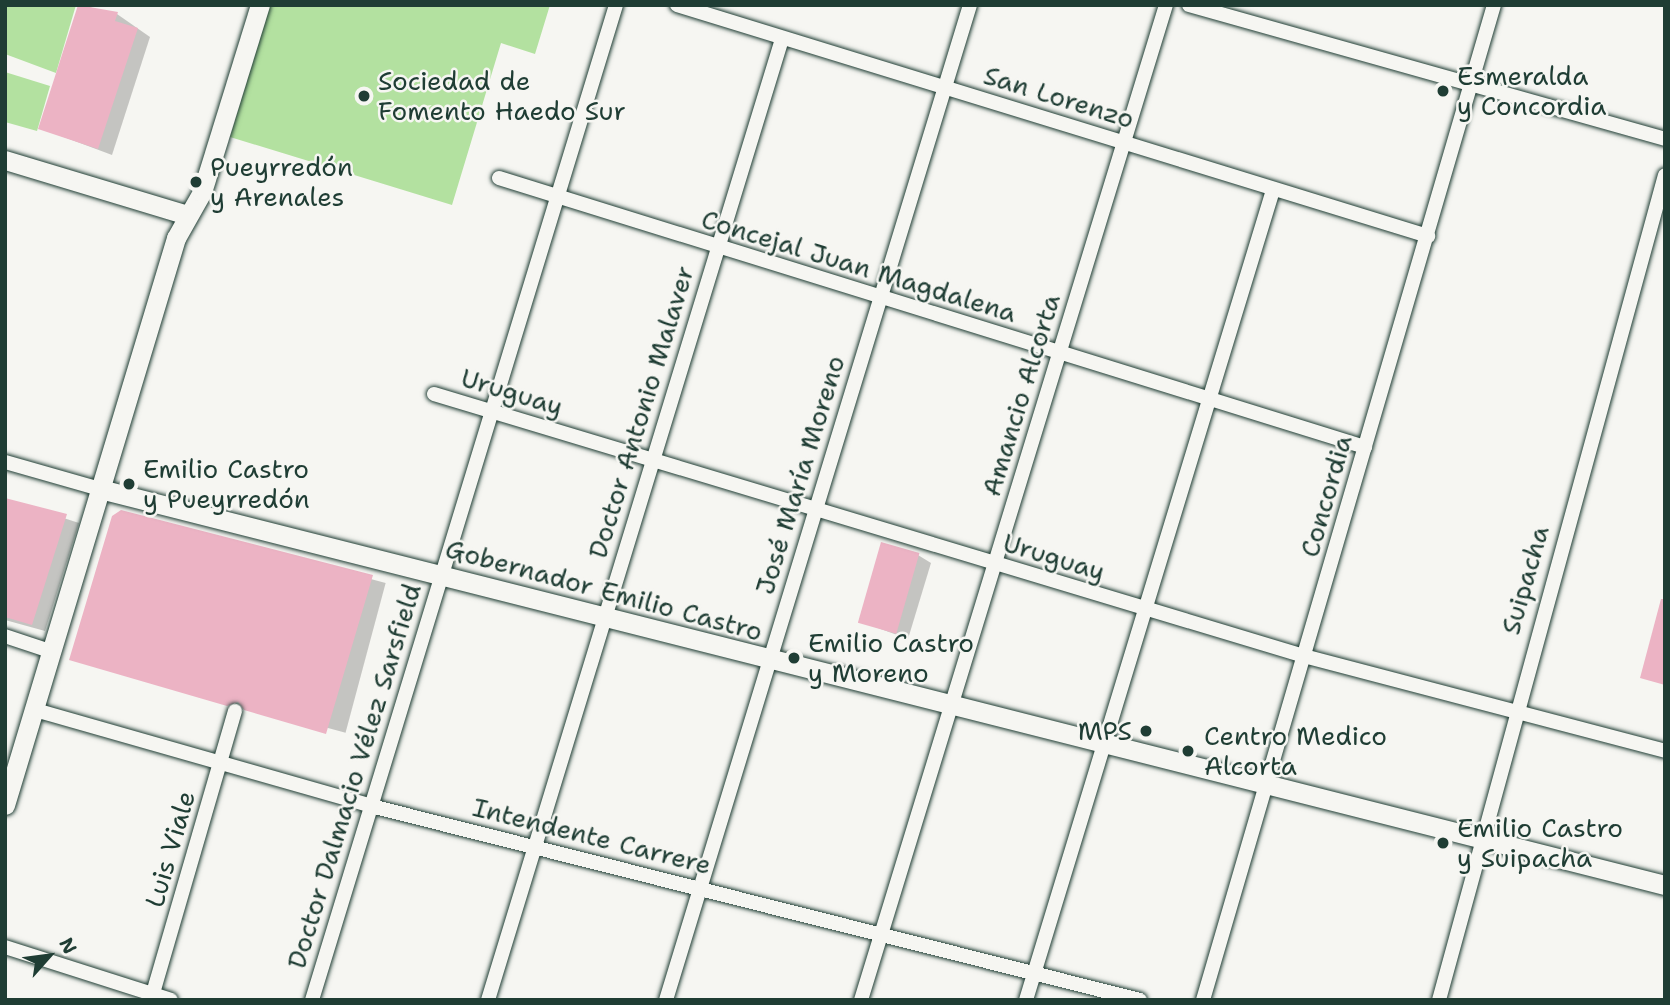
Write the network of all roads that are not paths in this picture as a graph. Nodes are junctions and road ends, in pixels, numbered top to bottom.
1 (260, 5) edge
2 (616, 5) edge
3 (677, 5) edge
4 (970, 5) edge
5 (1166, 5) edge
6 (1189, 5) edge
7 (1494, 5) edge
8 (782, 39) junction
9 (943, 87) junction
10 (1470, 88) junction
11 (1665, 139) edge
12 (1124, 142) junction
13 (5, 160) edge
14 (1665, 175) edge
15 (499, 178) dead end
16 (1273, 190) junction
17 (556, 197) junction
18 (187, 215) junction
19 (1428, 236) junction
20 (716, 248) junction
21 (879, 300) junction
22 (1060, 354) junction
23 (434, 394) dead end
24 (1210, 399) junction
25 (490, 411) junction
26 (1365, 447) junction
27 (650, 459) junction
28 (5, 462) edge
29 (100, 489) junction
30 (816, 510) junction
31 (995, 564) junction
32 (440, 575) junction
33 (1146, 610) junction
34 (605, 618) junction
35 (5, 636) edge
36 (53, 652) junction
37 (1304, 656) junction
38 (770, 661) junction
39 (953, 706) junction
40 (35, 710) junction
41 (235, 711) dead end
42 (1514, 712) junction
43 (1107, 744) junction
44 (1665, 751) edge
45 (220, 765) junction
46 (1268, 786) junction
47 (5, 805) edge
48 (371, 806) junction
49 (1483, 838) junction
50 (536, 847) junction
51 (1665, 885) edge
52 (701, 888) junction
53 (881, 934) junction
54 (5, 947) edge
55 (1035, 972) junction
56 (151, 997) edge
57 (171, 1000) edge
58 (312, 1000) edge
59 (488, 1000) edge
60 (666, 1000) edge
61 (861, 1000) edge
62 (1026, 1000) edge
63 (1140, 1000) edge
64 (1203, 1000) edge
65 (1439, 1000) edge

1 - 18 street
2 - 17 street, Doctor Dalmacio Vélez Sarsfield
3 - 8 street, San Lorenzo
4 - 9 street, José María Moreno
5 - 12 street, Amancio Alcorta
6 - 10 street
7 - 10 street, Concordia
8 - 9 street, San Lorenzo
8 - 20 street, Doctor Antonio Malaver
9 - 12 street, San Lorenzo
9 - 21 street, José María Moreno
10 - 11 street
10 - 19 street, Concordia
12 - 16 street, San Lorenzo
12 - 22 street, Amancio Alcorta
13 - 18 street
14 - 42 street, Suipacha
15 - 17 street, Concejal Juan Magdalena
16 - 19 street, San Lorenzo
16 - 24 street
17 - 20 street, Concejal Juan Magdalena
17 - 25 street, Doctor Dalmacio Vélez Sarsfield
18 - 29 street
19 - 26 street, Concordia
20 - 21 street, Concejal Juan Magdalena
20 - 27 street, Doctor Antonio Malaver
21 - 22 street, Concejal Juan Magdalena
21 - 30 street, José María Moreno
22 - 24 street, Concejal Juan Magdalena
22 - 31 street, Amancio Alcorta
23 - 25 street, Uruguay
24 - 26 street, Concejal Juan Magdalena
24 - 33 street
25 - 27 street, Uruguay
25 - 32 street, Doctor Dalmacio Vélez Sarsfield
26 - 37 street, Concordia
27 - 30 street, Uruguay
27 - 34 street, Doctor Antonio Malaver
28 - 29 street
29 - 32 street, Gobernador Emilio Castro
29 - 36 street
30 - 31 street, Uruguay
30 - 38 street, José María Moreno
31 - 33 street, Uruguay
31 - 39 street, Amancio Alcorta
32 - 34 street, Gobernador Emilio Castro
32 - 48 street, Doctor Dalmacio Vélez Sarsfield
33 - 37 street, Uruguay
33 - 43 street
34 - 38 street, Gobernador Emilio Castro
34 - 50 street, Doctor Antonio Malaver
35 - 36 street
36 - 40 street
37 - 42 street, Uruguay
37 - 46 street, Concordia
38 - 39 street, Gobernador Emilio Castro
38 - 52 street, José María Moreno
39 - 43 street, Gobernador Emilio Castro
39 - 53 street, Amancio Alcorta
40 - 45 street, Intendente Carrere
40 - 47 street
41 - 45 street, Luis Viale
42 - 44 street, Uruguay
42 - 49 street, Suipacha
43 - 46 street, Gobernador Emilio Castro
43 - 55 street
45 - 48 street, Intendente Carrere
45 - 56 street, Luis Viale
46 - 49 street, Gobernador Emilio Castro
46 - 64 street, Concordia
48 - 50 street, Intendente Carrere
48 - 58 street, Doctor Dalmacio Vélez Sarsfield
49 - 51 street, Gobernador Emilio Castro
49 - 65 street, Suipacha
50 - 52 street, Intendente Carrere
50 - 59 street, Doctor Antonio Malaver
52 - 53 street, Intendente Carrere
52 - 60 street, José María Moreno
53 - 55 street, Intendente Carrere
53 - 61 street, Amancio Alcorta
54 - 56 street
55 - 62 street
55 - 63 street, Intendente Carrere
56 - 57 street

